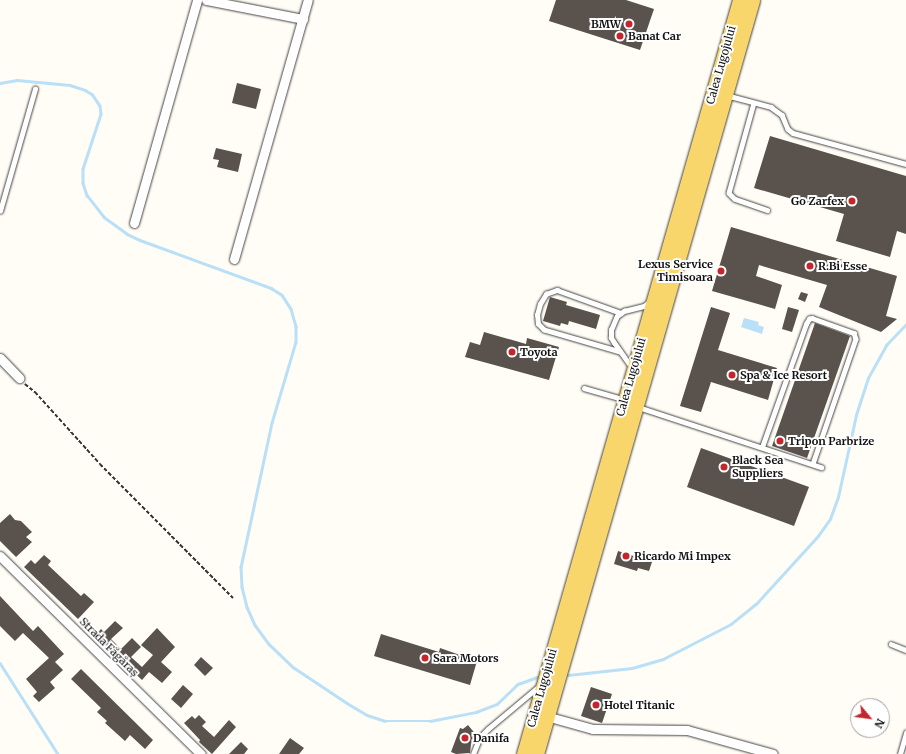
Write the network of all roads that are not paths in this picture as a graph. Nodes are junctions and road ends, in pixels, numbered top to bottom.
1 (197, 0) edge
2 (206, 0) edge
3 (308, 0) edge
4 (740, 0) edge
5 (752, 0) edge
6 (303, 19) junction
7 (35, 88) dead end
8 (725, 94) junction
9 (754, 102) junction
10 (906, 164) edge
11 (767, 210) dead end
12 (0, 211) edge
13 (134, 223) dead end
14 (234, 259) dead end
15 (654, 298) junction
16 (621, 313) junction
17 (620, 352) junction
18 (0, 358) edge
19 (633, 371) junction
20 (19, 378) road end
21 (584, 388) dead end
22 (630, 403) junction
23 (762, 447) junction
24 (813, 464) junction
25 (821, 467) dead end
26 (0, 556) edge
27 (891, 644) dead end
28 (906, 650) edge
29 (544, 682) junction
30 (546, 716) junction
31 (906, 733) edge
32 (201, 754) edge
33 (473, 754) edge
34 (524, 754) edge
35 (536, 754) edge
36 (773, 754) edge
37 (900, 754) edge

1 - 13 street
2 - 6 street
3 - 6 street
4 - 15 main road, Calea Lugojului
5 - 8 main road, Calea Lugojului
6 - 14 street
7 - 12 lane
8 - 9 lane
8 - 22 main road, Calea Lugojului
9 - 10 lane
9 - 11 lane
15 - 16 lane
15 - 19 main road, Calea Lugojului
16 - 17 lane
16 - 17 lane
17 - 19 lane
18 - 20 street
19 - 22 main road, Calea Lugojului
21 - 22 lane
22 - 23 lane
22 - 29 main road, Calea Lugojului
22 - 30 main road, Calea Lugojului
23 - 24 lane
23 - 24 lane
24 - 25 lane
26 - 32 street, Strada Făgăraș
27 - 28 lane
29 - 33 lane
29 - 34 main road, Calea Lugojului
30 - 35 main road, Calea Lugojului
30 - 36 street
31 - 37 lane

